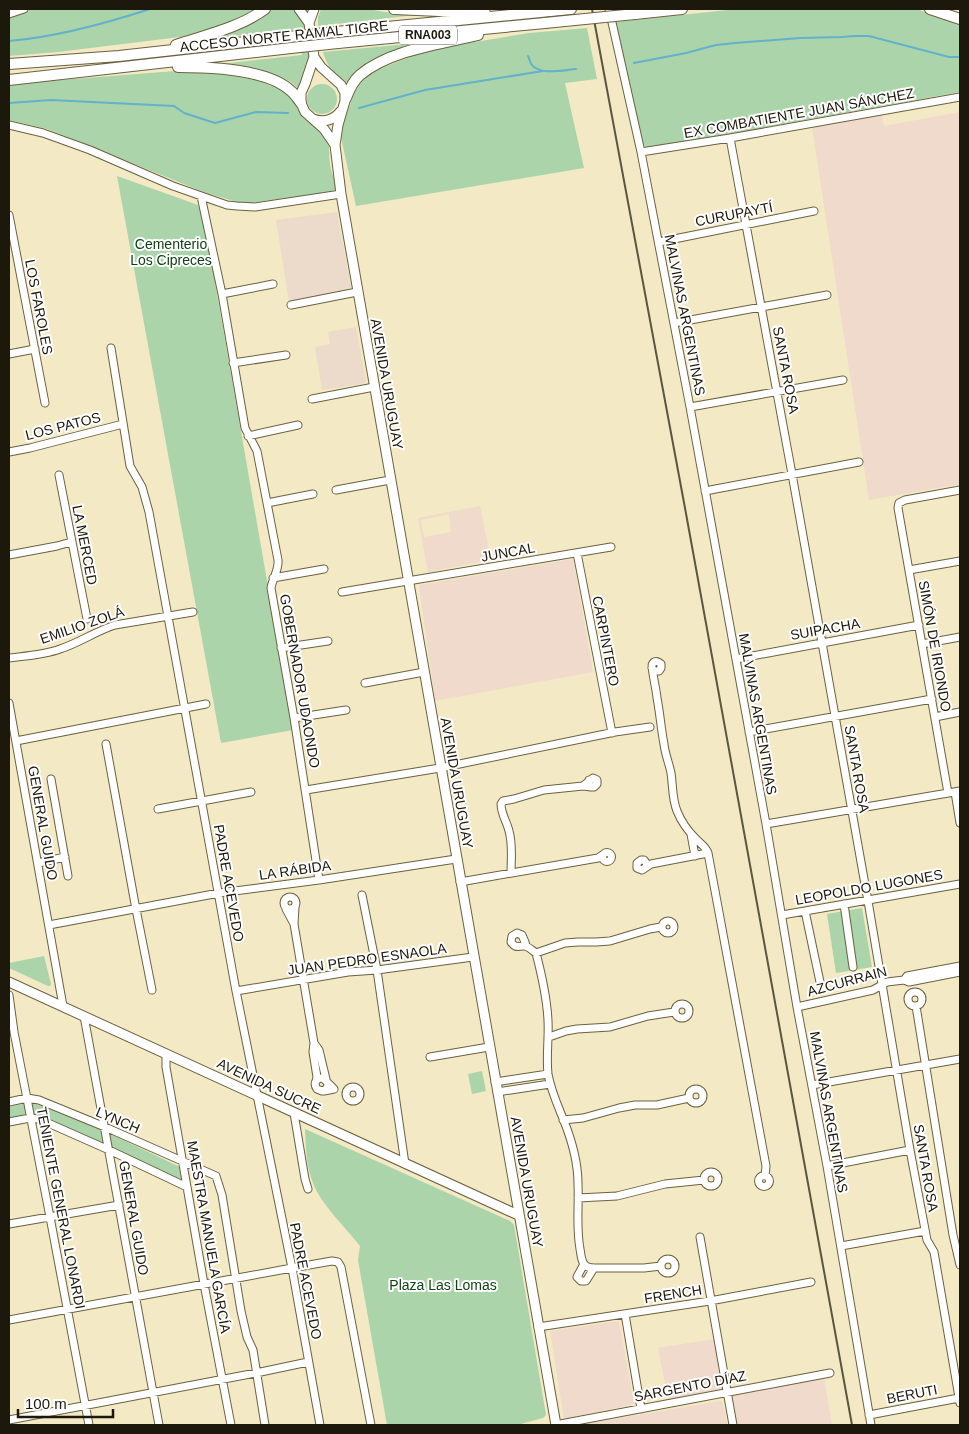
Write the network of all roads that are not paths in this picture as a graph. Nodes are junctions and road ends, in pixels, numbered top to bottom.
1 (24, 9) edge
2 (265, 9) edge
3 (298, 9) edge
4 (314, 9) edge
5 (394, 9) edge
6 (571, 9) edge
7 (609, 9) edge
8 (682, 9) edge
9 (930, 9) edge
10 (9, 14) edge
11 (516, 14) junction
12 (960, 19) edge
13 (309, 24) junction
14 (518, 26) junction
15 (119, 56) junction
16 (314, 57) junction
17 (9, 64) edge
18 (128, 68) junction
19 (330, 77) junction
20 (9, 80) edge
21 (305, 84) junction
22 (960, 97) edge
23 (301, 103) junction
24 (344, 103) junction
25 (313, 119) junction
26 (9, 125) edge
27 (730, 138) junction
28 (335, 145) junction
29 (642, 152) junction
30 (341, 194) junction
31 (201, 196) junction
32 (814, 211) dead end
33 (9, 215) edge
34 (746, 224) junction
35 (659, 242) junction
36 (273, 284) dead end
37 (357, 292) junction
38 (222, 294) junction
39 (827, 295) dead end
40 (291, 305) dead end
41 (761, 307) junction
42 (674, 323) junction
43 (111, 348) dead end
44 (35, 349) junction
45 (9, 354) edge
46 (286, 355) dead end
47 (233, 363) junction
48 (844, 380) dead end
49 (374, 388) junction
50 (777, 391) junction
51 (312, 399) dead end
52 (46, 403) dead end
53 (690, 407) junction
54 (123, 424) junction
55 (298, 425) dead end
56 (248, 436) junction
57 (9, 452) edge
58 (859, 462) dead end
59 (792, 474) junction
60 (58, 475) dead end
61 (390, 480) junction
62 (336, 490) dead end
63 (960, 490) edge
64 (705, 491) junction
65 (313, 494) dead end
66 (267, 503) junction
67 (71, 542) junction
68 (611, 547) dead end
69 (576, 553) junction
70 (9, 555) edge
71 (960, 561) edge
72 (324, 569) dead end
73 (909, 570) junction
74 (273, 578) junction
75 (408, 582) junction
76 (342, 592) dead end
77 (193, 612) dead end
78 (167, 615) junction
79 (87, 619) dead end
80 (919, 625) junction
81 (960, 637) edge
82 (328, 641) dead end
83 (822, 643) junction
84 (922, 644) junction
85 (281, 648) junction
86 (9, 658) edge
87 (736, 658) junction
88 (655, 670) dead end
89 (424, 672) junction
90 (365, 683) dead end
91 (932, 699) junction
92 (9, 703) edge
93 (206, 704) dead end
94 (184, 708) junction
95 (346, 710) dead end
96 (960, 712) edge
97 (835, 717) junction
98 (935, 717) junction
99 (294, 718) junction
100 (661, 720) junction
101 (650, 727) junction
102 (662, 732) junction
103 (749, 732) junction
104 (612, 733) junction
105 (16, 740) junction
106 (106, 744) dead end
107 (440, 768) junction
108 (51, 779) dead end
109 (587, 784) dead end
110 (306, 790) junction
111 (251, 792) dead end
112 (954, 792) edge
113 (202, 800) junction
114 (158, 809) dead end
115 (852, 810) junction
116 (960, 823) edge
117 (766, 824) junction
118 (691, 834) junction
119 (708, 853) junction
120 (694, 856) junction
121 (65, 857) junction
122 (601, 857) dead end
123 (456, 859) junction
124 (38, 862) junction
125 (647, 864) dead end
126 (511, 873) junction
127 (68, 876) dead end
128 (320, 880) junction
129 (460, 882) junction
130 (960, 884) edge
131 (219, 893) junction
132 (362, 895) dead end
133 (868, 900) junction
134 (844, 904) junction
135 (295, 907) junction
136 (136, 908) junction
137 (286, 909) junction
138 (806, 911) junction
139 (782, 915) junction
140 (294, 924) junction
141 (49, 925) junction
142 (661, 927) dead end
143 (526, 946) dead end
144 (536, 953) junction
145 (473, 957) junction
146 (960, 966) edge
147 (853, 967) dead end
148 (377, 970) junction
149 (960, 972) edge
150 (303, 979) junction
151 (904, 980) junction
152 (9, 982) edge
153 (820, 982) dead end
154 (882, 984) junction
155 (152, 990) dead end
156 (236, 991) junction
157 (9, 995) edge
158 (63, 1006) junction
159 (916, 1006) dead end
160 (797, 1007) junction
161 (674, 1012) dead end
162 (84, 1016) junction
163 (11, 1032) edge
164 (549, 1037) junction
165 (314, 1043) junction
166 (489, 1047) junction
167 (166, 1054) junction
168 (430, 1057) dead end
169 (960, 1059) edge
170 (926, 1065) junction
171 (896, 1070) junction
172 (548, 1074) junction
173 (316, 1081) junction
174 (495, 1082) junction
175 (326, 1084) junction
176 (550, 1084) junction
177 (812, 1085) junction
178 (342, 1091) dead end
179 (497, 1092) junction
180 (257, 1096) junction
181 (27, 1098) junction
182 (689, 1098) dead end
183 (9, 1102) edge
184 (294, 1113) junction
185 (30, 1118) junction
186 (564, 1120) junction
187 (9, 1122) edge
188 (105, 1127) junction
189 (109, 1150) junction
190 (910, 1150) junction
191 (182, 1161) junction
192 (405, 1164) junction
193 (827, 1166) junction
194 (765, 1176) dead end
195 (704, 1180) dead end
196 (187, 1187) junction
197 (308, 1189) dead end
198 (578, 1198) junction
199 (119, 1205) junction
200 (518, 1215) junction
201 (50, 1217) junction
202 (9, 1224) edge
203 (925, 1231) junction
204 (700, 1237) dead end
205 (841, 1246) junction
206 (584, 1264) junction
207 (960, 1265) edge
208 (661, 1266) dead end
209 (292, 1268) junction
210 (594, 1268) junction
211 (235, 1278) junction
212 (811, 1282) dead end
213 (204, 1284) junction
214 (136, 1297) junction
215 (710, 1301) junction
216 (68, 1309) junction
217 (625, 1314) junction
218 (9, 1320) edge
219 (538, 1327) junction
220 (308, 1362) junction
221 (256, 1373) junction
222 (830, 1373) dead end
223 (222, 1380) junction
224 (153, 1392) junction
225 (727, 1392) junction
226 (960, 1400) edge
227 (85, 1405) junction
228 (641, 1409) junction
229 (869, 1415) junction
230 (9, 1420) edge
231 (89, 1425) edge
232 (159, 1425) edge
233 (230, 1425) edge
234 (265, 1425) edge
235 (320, 1425) edge
236 (371, 1425) edge
237 (556, 1425) edge
238 (733, 1425) edge
239 (871, 1425) edge

1 - 10 street
2 - 15 highway
3 - 13 main road
4 - 13 main road
5 - 11 highway
6 - 11 highway, ACCESO NORTE RAMAL TIGRE / RNA003
7 - 29 street, MALVINAS ARGENTINAS
8 - 14 highway, ACCESO NORTE RAMAL TIGRE / RNA003, bridge
9 - 12 highway
11 - 15 highway, ACCESO NORTE RAMAL TIGRE / RNA003, bridge
13 - 16 main road
14 - 18 highway, ACCESO NORTE RAMAL TIGRE / RNA003, bridge
14 - 24 highway
15 - 17 highway, ACCESO NORTE RAMAL TIGRE / RNA003
16 - 19 main road
16 - 21 main road
18 - 20 highway, ACCESO NORTE RAMAL TIGRE / RNA003
18 - 23 highway
19 - 21 main road
19 - 24 main road
21 - 23 main road
22 - 27 street, EX COMBATIENTE JUAN SÁNCHEZ
23 - 25 main road
24 - 25 main road
24 - 28 main road, AVENIDA URUGUAY
25 - 28 main road
26 - 31 street
27 - 29 street, EX COMBATIENTE JUAN SÁNCHEZ
27 - 34 street, SANTA ROSA
28 - 30 main road, AVENIDA URUGUAY
29 - 35 street, MALVINAS ARGENTINAS
30 - 31 street
30 - 37 main road, AVENIDA URUGUAY
31 - 38 street, GOBERNADOR UDAONDO
32 - 34 street, CURUPAYTÍ
33 - 44 street, LOS FAROLES
34 - 35 street, CURUPAYTÍ
34 - 41 street, SANTA ROSA
35 - 42 street, MALVINAS ARGENTINAS
36 - 38 street
37 - 40 street
37 - 49 main road, AVENIDA URUGUAY
38 - 47 street, GOBERNADOR UDAONDO
39 - 41 street
41 - 42 street
41 - 50 street, SANTA ROSA
42 - 53 street, MALVINAS ARGENTINAS
43 - 54 street, PADRE ACEVEDO
44 - 45 street
44 - 52 street, LOS FAROLES
46 - 47 street
47 - 56 street, GOBERNADOR UDAONDO
48 - 50 street
49 - 51 street
49 - 61 main road, AVENIDA URUGUAY
50 - 53 street
50 - 59 street, SANTA ROSA
53 - 64 street, MALVINAS ARGENTINAS
54 - 57 street, LOS PATOS
54 - 78 street, PADRE ACEVEDO
55 - 56 street
56 - 66 street, GOBERNADOR UDAONDO
58 - 59 street
59 - 64 street
59 - 83 street, SANTA ROSA
60 - 67 street, LA MERCED
61 - 62 street
61 - 75 main road, AVENIDA URUGUAY
63 - 73 street, SIMÓN DE IRIONDO
64 - 87 street, MALVINAS ARGENTINAS
65 - 66 street
66 - 74 street, GOBERNADOR UDAONDO
67 - 70 street
67 - 79 street, LA MERCED
68 - 69 street, JUNCAL
69 - 75 street, JUNCAL
69 - 104 street, CARPINTERO
71 - 73 street
72 - 74 street
73 - 80 street, SIMÓN DE IRIONDO
74 - 85 street, GOBERNADOR UDAONDO
75 - 76 street
75 - 89 main road, AVENIDA URUGUAY
77 - 78 street, EMILIO ZOLÁ
78 - 86 street, EMILIO ZOLÁ
78 - 94 street, PADRE ACEVEDO
80 - 83 street, SUIPACHA
80 - 84 street, SIMÓN DE IRIONDO
81 - 84 street
82 - 85 street
83 - 87 street, SUIPACHA
83 - 97 street, SANTA ROSA
84 - 91 street, SIMÓN DE IRIONDO
85 - 99 street, GOBERNADOR UDAONDO
87 - 103 street, MALVINAS ARGENTINAS
88 - 100 street
89 - 90 street
89 - 107 main road, AVENIDA URUGUAY
91 - 97 street
91 - 98 street, SIMÓN DE IRIONDO
92 - 105 street, GENERAL GUIDO
93 - 94 street
94 - 105 street
94 - 113 street, PADRE ACEVEDO
95 - 99 street
96 - 98 street
97 - 103 street
97 - 115 street, SANTA ROSA
98 - 112 street, SIMÓN DE IRIONDO
99 - 110 street, GOBERNADOR UDAONDO
100 - 101 street
100 - 102 street
101 - 102 street
101 - 104 street
102 - 118 street
103 - 117 street, MALVINAS ARGENTINAS
104 - 107 street
105 - 124 street, GENERAL GUIDO
106 - 136 street
107 - 110 street
107 - 123 main road, AVENIDA URUGUAY
108 - 121 street
109 - 126 street
110 - 128 street, GOBERNADOR UDAONDO
111 - 113 street
112 - 115 street
112 - 116 street, SIMÓN DE IRIONDO
113 - 114 street
113 - 131 street, PADRE ACEVEDO
115 - 117 street
115 - 133 street, SANTA ROSA
117 - 139 street, MALVINAS ARGENTINAS
118 - 119 street
118 - 120 street
119 - 120 street
119 - 194 street
120 - 125 street
121 - 124 street
121 - 127 street
122 - 126 street
123 - 128 street, LA RÁBIDA
123 - 129 main road, AVENIDA URUGUAY
124 - 141 street, GENERAL GUIDO
126 - 129 street
128 - 131 street, LA RÁBIDA
129 - 145 main road, AVENIDA URUGUAY
130 - 133 street, LEOPOLDO LUGONES
131 - 136 street, LA RÁBIDA
131 - 156 street, PADRE ACEVEDO
132 - 148 street
133 - 134 street, LEOPOLDO LUGONES
133 - 154 street, SANTA ROSA
134 - 138 street, LEOPOLDO LUGONES
134 - 147 street
135 - 137 street
135 - 137 street
135 - 140 street
136 - 141 street, LA RÁBIDA
136 - 155 street
137 - 140 street
138 - 139 street, LEOPOLDO LUGONES
138 - 153 street
139 - 160 street, MALVINAS ARGENTINAS
140 - 150 street
141 - 158 street, GENERAL GUIDO
142 - 144 street
143 - 144 street
144 - 164 street
145 - 148 street, JUAN PEDRO ESNAOLA
145 - 166 main road, AVENIDA URUGUAY
146 - 151 street, AZCURRAIN
148 - 150 street, JUAN PEDRO ESNAOLA
148 - 192 street
149 - 151 street, AZCURRAIN
150 - 156 street, JUAN PEDRO ESNAOLA
150 - 165 street
151 - 154 street, AZCURRAIN
152 - 158 main road, AVENIDA SUCRE
154 - 160 street, AZCURRAIN
154 - 171 street, SANTA ROSA
156 - 180 street, PADRE ACEVEDO
157 - 163 street, TENIENTE GENERAL LONARDI
158 - 162 main road, AVENIDA SUCRE
159 - 170 street
160 - 177 street, MALVINAS ARGENTINAS
161 - 164 street
162 - 167 main road, AVENIDA SUCRE
162 - 188 street, GENERAL GUIDO
163 - 181 street, TENIENTE GENERAL LONARDI
164 - 172 street
165 - 173 street
165 - 175 street
166 - 168 street
166 - 174 main road, AVENIDA URUGUAY
167 - 180 main road, AVENIDA SUCRE
167 - 191 street, MAESTRA MANUELA GARCÍA
169 - 170 street
170 - 171 street
170 - 207 street
171 - 177 street
171 - 190 street, SANTA ROSA
172 - 174 street
172 - 176 street
173 - 175 street
173 - 175 street
174 - 179 main road, AVENIDA URUGUAY
175 - 178 street
176 - 179 street
176 - 186 street
177 - 193 street, MALVINAS ARGENTINAS
179 - 200 main road, AVENIDA URUGUAY
180 - 184 main road, AVENIDA SUCRE
180 - 209 street, PADRE ACEVEDO
181 - 183 street, LYNCH
181 - 185 street, TENIENTE GENERAL LONARDI
181 - 188 street, LYNCH
182 - 186 street
184 - 192 main road, AVENIDA SUCRE
184 - 197 street
185 - 187 street
185 - 189 street
185 - 201 street, TENIENTE GENERAL LONARDI
186 - 198 street
188 - 189 street, GENERAL GUIDO
188 - 191 street, LYNCH
189 - 196 street
189 - 199 street, GENERAL GUIDO
190 - 193 street
190 - 203 street, SANTA ROSA
191 - 196 street, MAESTRA MANUELA GARCÍA
191 - 211 street, LYNCH
192 - 200 main road, AVENIDA SUCRE
193 - 205 street, MALVINAS ARGENTINAS
195 - 198 street
196 - 213 street, MAESTRA MANUELA GARCÍA
198 - 206 street
199 - 201 street
199 - 214 street, GENERAL GUIDO
200 - 219 main road, AVENIDA URUGUAY
201 - 202 street
201 - 216 street, TENIENTE GENERAL LONARDI
203 - 205 street
203 - 226 street, SANTA ROSA
204 - 215 street
205 - 229 street, MALVINAS ARGENTINAS
206 - 210 street
206 - 210 street
208 - 210 street
209 - 211 street
209 - 220 street, PADRE ACEVEDO
209 - 236 street
211 - 213 street
211 - 221 street
212 - 215 street, FRENCH
213 - 214 street
213 - 223 street, MAESTRA MANUELA GARCÍA
214 - 216 street
214 - 224 street, GENERAL GUIDO
215 - 217 street, FRENCH
215 - 225 street
216 - 218 street
216 - 227 street, TENIENTE GENERAL LONARDI
217 - 219 street, FRENCH
217 - 228 street
219 - 237 main road, AVENIDA URUGUAY
220 - 221 street
220 - 235 street, PADRE ACEVEDO
221 - 223 street
221 - 234 street
222 - 225 street, SARGENTO DÍAZ
223 - 224 street
223 - 233 street, MAESTRA MANUELA GARCÍA
224 - 227 street
224 - 232 street, GENERAL GUIDO
225 - 228 street, SARGENTO DÍAZ
225 - 238 street
226 - 229 street, BERUTI
227 - 230 street
227 - 231 street, TENIENTE GENERAL LONARDI
228 - 237 street, SARGENTO DÍAZ
229 - 239 street, MALVINAS ARGENTINAS

